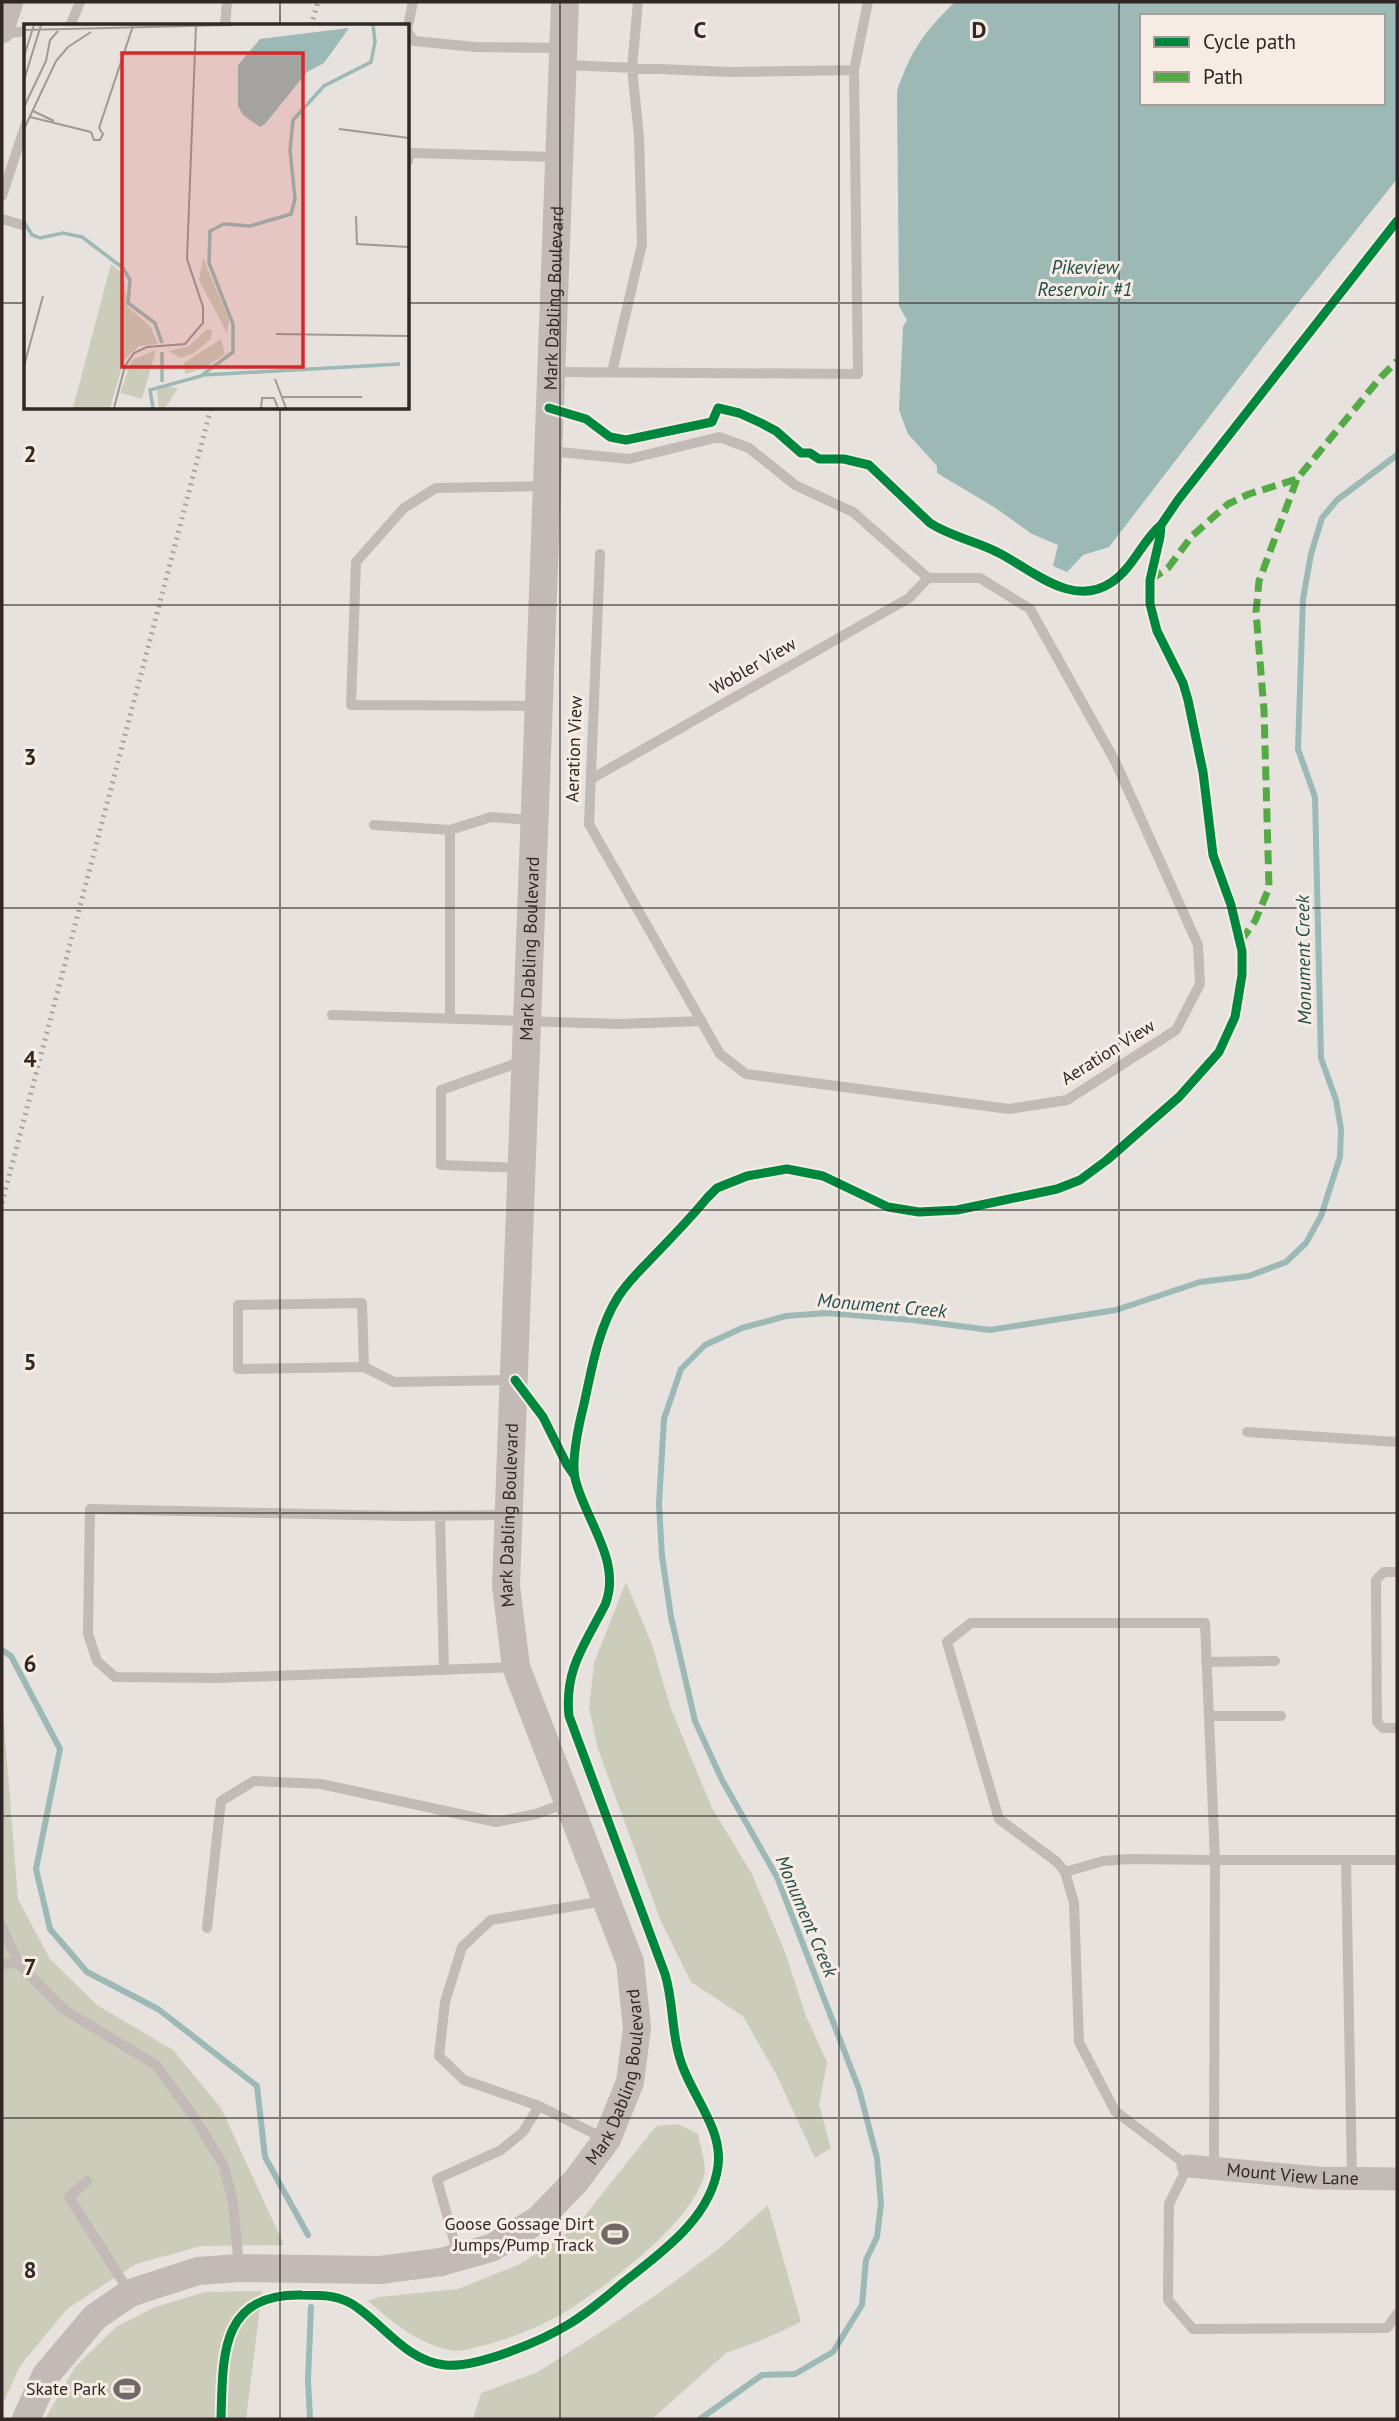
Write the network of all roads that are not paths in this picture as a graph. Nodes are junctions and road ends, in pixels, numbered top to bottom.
1 (12, 2) edge
2 (80, 2) edge
3 (227, 2) edge
4 (413, 2) edge
5 (565, 2) edge
6 (638, 2) edge
7 (868, 2) edge
8 (71, 24) edge
9 (225, 24) edge
10 (408, 24) edge
11 (24, 31) edge
12 (2, 33) edge
13 (410, 35) edge
14 (563, 57) junction
15 (632, 68) junction
16 (854, 70) junction
17 (24, 129) edge
18 (410, 152) edge
19 (559, 157) junction
20 (3, 189) edge
21 (2, 219) edge
22 (24, 225) edge
23 (550, 372) junction
24 (612, 372) junction
25 (547, 450) junction
26 (546, 486) junction
27 (600, 554) dead end
28 (928, 578) junction
29 (538, 706) junction
30 (591, 779) junction
31 (534, 820) junction
32 (374, 825) dead end
33 (450, 830) junction
34 (332, 1015) dead end
35 (450, 1019) junction
36 (527, 1021) junction
37 (702, 1021) junction
38 (526, 1060) junction
39 (522, 1168) junction
40 (364, 1367) junction
41 (515, 1380) junction
42 (1247, 1432) dead end
43 (1397, 1442) edge
44 (510, 1515) junction
45 (440, 1516) junction
46 (1397, 1572) edge
47 (1275, 1661) dead end
48 (1206, 1662) junction
49 (516, 1667) junction
50 (444, 1670) junction
51 (1209, 1716) junction
52 (1281, 1716) dead end
53 (1397, 1728) edge
54 (568, 1802) junction
55 (1214, 1860) junction
56 (1346, 1860) junction
57 (1397, 1860) edge
58 (1065, 1872) junction
59 (607, 1900) junction
60 (2, 1927) edge
61 (206, 1928) dead end
62 (18, 1963) junction
63 (2, 1964) edge
64 (540, 2106) junction
65 (607, 2140) junction
66 (1188, 2166) junction
67 (1214, 2169) junction
68 (1352, 2179) junction
69 (1397, 2179) edge
70 (87, 2181) dead end
71 (458, 2257) junction
72 (239, 2268) junction
73 (130, 2293) junction
74 (1397, 2314) edge
75 (26, 2419) edge

1 - 12 street
2 - 8 lane
3 - 9 lane
4 - 10 lane
5 - 14 street, Mark Dabling Boulevard
6 - 15 lane
7 - 16 lane
11 - 12 lane
13 - 14 lane
14 - 15 lane
14 - 19 street, Mark Dabling Boulevard
15 - 16 lane
15 - 24 lane
16 - 24 lane
17 - 20 lane
18 - 19 lane
19 - 23 street, Mark Dabling Boulevard
21 - 22 lane
23 - 24 lane
23 - 25 street, Mark Dabling Boulevard
25 - 26 street, Mark Dabling Boulevard
25 - 28 lane
26 - 29 street, Mark Dabling Boulevard
26 - 29 lane
27 - 30 lane, Aeration View
28 - 30 lane, Wobler View
28 - 37 lane, Aeration View
29 - 31 street, Mark Dabling Boulevard
30 - 37 lane, Aeration View
31 - 33 lane
31 - 36 street, Mark Dabling Boulevard
32 - 33 lane
33 - 35 lane
34 - 35 lane
35 - 36 lane
36 - 37 lane
36 - 38 street, Mark Dabling Boulevard
38 - 39 street, Mark Dabling Boulevard
38 - 39 lane
39 - 41 street, Mark Dabling Boulevard
40 - 40 lane
40 - 41 lane
41 - 44 street, Mark Dabling Boulevard
42 - 43 lane
44 - 45 lane
44 - 49 street, Mark Dabling Boulevard
45 - 50 lane
45 - 50 lane
46 - 53 lane
47 - 48 lane
48 - 51 lane
48 - 58 lane
49 - 50 lane
49 - 54 street, Mark Dabling Boulevard
51 - 52 lane
51 - 55 lane
54 - 59 street, Mark Dabling Boulevard
54 - 61 lane
55 - 56 lane
55 - 58 lane
55 - 67 lane
56 - 57 lane
56 - 68 lane
58 - 66 lane
59 - 64 lane
59 - 65 street, Mark Dabling Boulevard
60 - 62 lane
62 - 63 lane
62 - 72 lane
64 - 65 lane
64 - 71 lane
65 - 71 street, Mark Dabling Boulevard
66 - 67 street, Mount View Lane
66 - 74 lane
67 - 68 street, Mount View Lane
68 - 69 street, Mount View Lane
70 - 73 lane
71 - 72 street, Mark Dabling Boulevard
72 - 73 street, Mark Dabling Boulevard
73 - 75 street, Mark Dabling Boulevard

